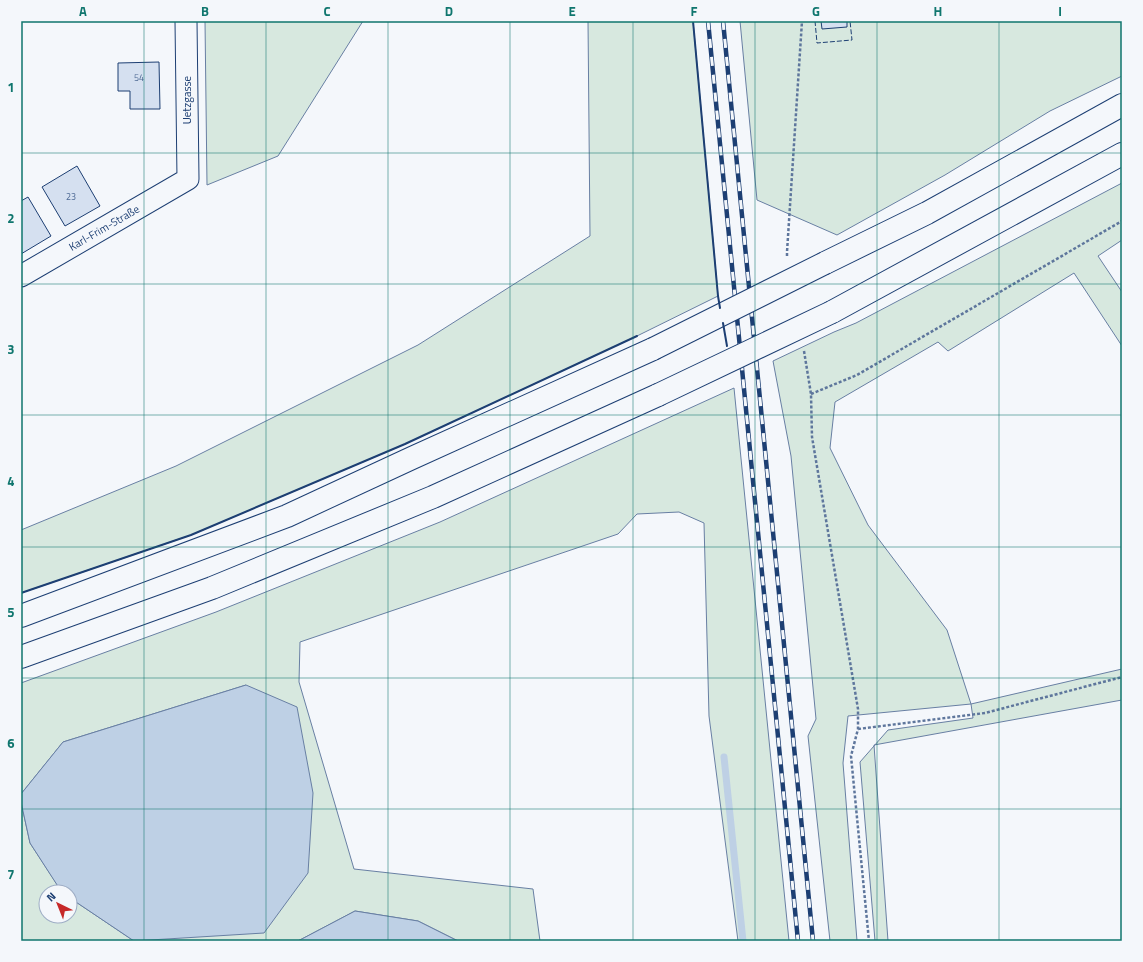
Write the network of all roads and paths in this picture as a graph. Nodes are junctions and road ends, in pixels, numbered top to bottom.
1 (186, 21) edge
2 (802, 21) edge
3 (1122, 105) edge
4 (1122, 154) edge
5 (188, 179) joint
6 (1122, 221) edge
7 (788, 259) dead end
8 (21, 276) edge
9 (803, 349) dead end
10 (811, 394) junction
11 (21, 616) edge
12 (21, 657) edge
13 (1122, 677) edge
14 (858, 729) junction
15 (869, 941) edge

1 - 5 street, Uetzgasse
2 - 7 path
3 - 11 main road, bridge
4 - 12 main road, bridge
5 - 8 street, Karl-Frim-Straße
6 - 10 path
9 - 10 path
10 - 14 path
13 - 14 path
14 - 15 path

